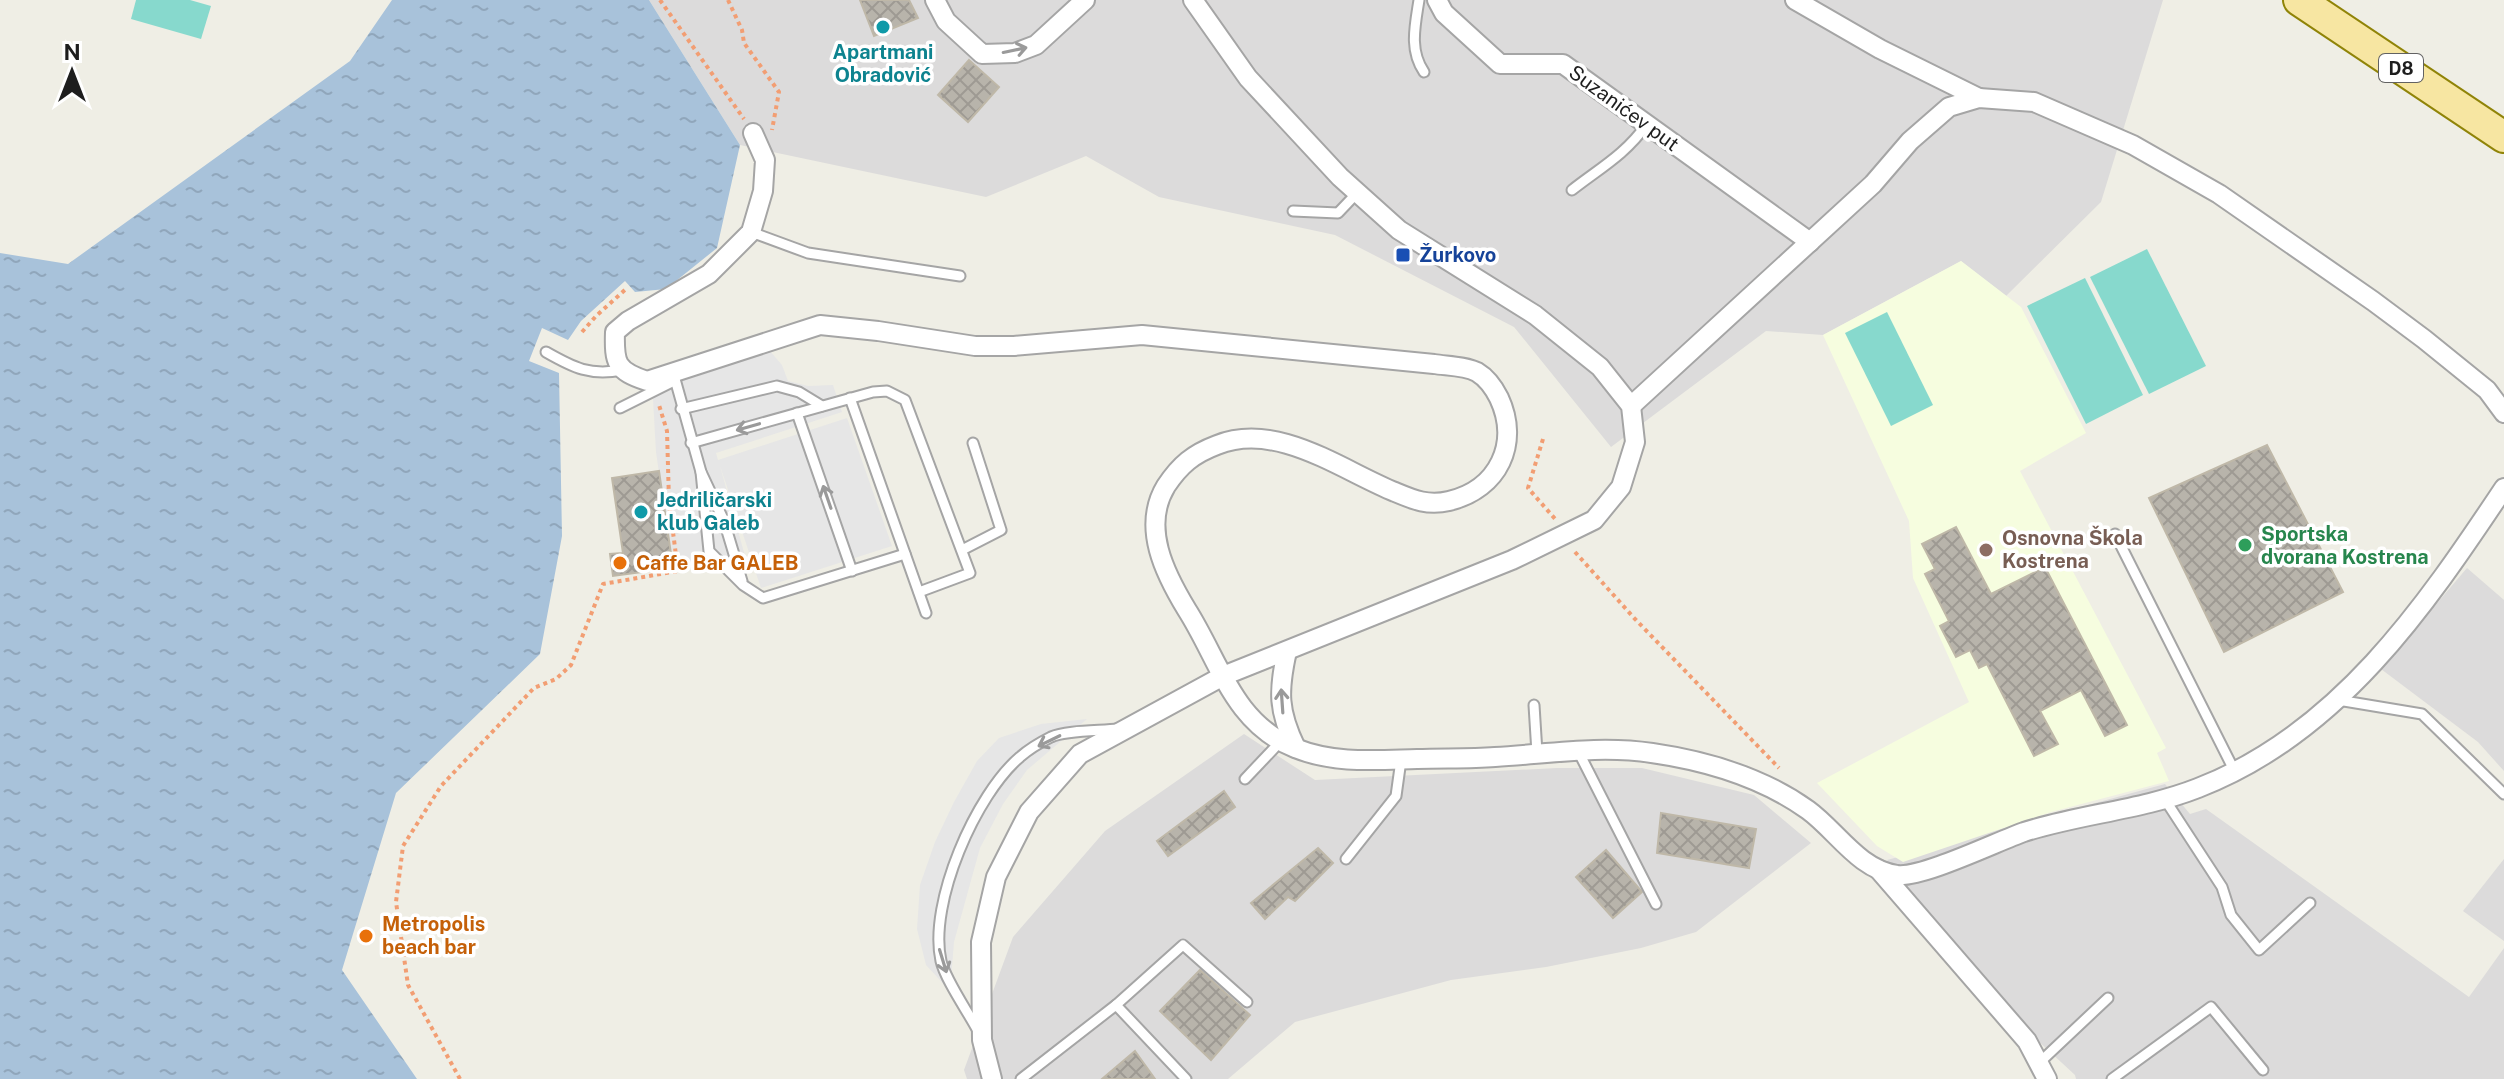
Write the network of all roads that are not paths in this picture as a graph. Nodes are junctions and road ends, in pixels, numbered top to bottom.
1 (935, 0) edge
2 (1085, 0) edge
3 (1193, 0) edge
4 (1419, 0) edge
5 (1437, 0) edge
6 (1795, 0) edge
7 (2299, 0) edge
8 (1424, 72) dead end
9 (1979, 98) junction
10 (1647, 124) junction
11 (753, 133) road end
12 (2504, 137) edge
13 (1572, 190) dead end
14 (1357, 193) junction
15 (1293, 211) dead end
16 (751, 232) junction
17 (1810, 242) junction
18 (960, 276) dead end
19 (546, 352) dead end
20 (622, 370) junction
21 (674, 376) junction
22 (850, 398) junction
23 (822, 406) junction
24 (1631, 406) junction
25 (620, 408) dead end
26 (681, 409) junction
27 (797, 413) junction
28 (2504, 413) edge
29 (691, 443) junction
30 (973, 443) dead end
31 (701, 472) junction
32 (2504, 488) edge
33 (2115, 534) dead end
34 (962, 550) junction
35 (905, 554) junction
36 (852, 571) junction
37 (743, 585) junction
38 (919, 592) junction
39 (926, 613) dead end
40 (1287, 651) junction
41 (1223, 676) junction
42 (2338, 700) junction
43 (1534, 705) dead end
44 (1125, 728) junction
45 (1289, 745) junction
46 (1577, 749) junction
47 (1537, 753) junction
48 (1401, 760) junction
49 (2234, 770) junction
50 (1245, 779) dead end
51 (2504, 794) edge
52 (2164, 798) junction
53 (1346, 859) dead end
54 (1877, 868) junction
55 (2310, 903) dead end
56 (1656, 904) dead end
57 (2108, 998) dead end
58 (1247, 1002) dead end
59 (1116, 1005) junction
60 (982, 1040) junction
61 (2263, 1070) dead end
62 (2043, 1071) edge
63 (992, 1079) edge
64 (1021, 1079) edge
65 (1186, 1079) edge
66 (2112, 1079) edge

1 -> 2 street
3 - 14 street
4 - 8 lane
5 - 10 street, Suzanićev put
6 - 9 street
7 - 12 main road, D8
9 - 17 street
9 - 28 street
10 - 13 lane
10 - 17 street, Suzanićev put
11 - 16 street
14 - 15 lane
14 - 24 street
16 - 18 lane
16 - 20 street
17 - 24 street
19 - 20 lane
20 - 21 street
21 - 25 lane
21 - 26 lane
21 - 41 street
22 - 23 lane
22 - 34 lane
22 - 35 lane
23 - 26 lane
23 - 27 lane
24 - 40 street
26 - 29 lane
27 -> 29 lane
36 -> 27 lane
29 - 31 lane
30 - 34 lane
31 - 37 lane
31 - 37 lane
32 - 42 street
33 - 49 lane
34 - 38 lane
35 - 36 lane
35 - 38 lane
36 - 37 lane
38 - 39 lane
40 - 41 street
45 -> 40 street
41 - 44 street
41 - 45 street
42 - 49 street
42 - 51 lane
43 - 47 lane
44 - 60 street
44 -> 60 lane
45 - 48 street
45 - 50 lane
46 - 47 street
46 - 54 street
46 - 56 lane
47 - 48 street
48 - 53 lane
49 - 52 street
52 - 54 street
52 - 55 lane
54 - 62 street
57 - 62 lane
58 - 59 lane
59 - 64 lane
59 - 65 lane
60 - 63 street
61 - 66 lane

